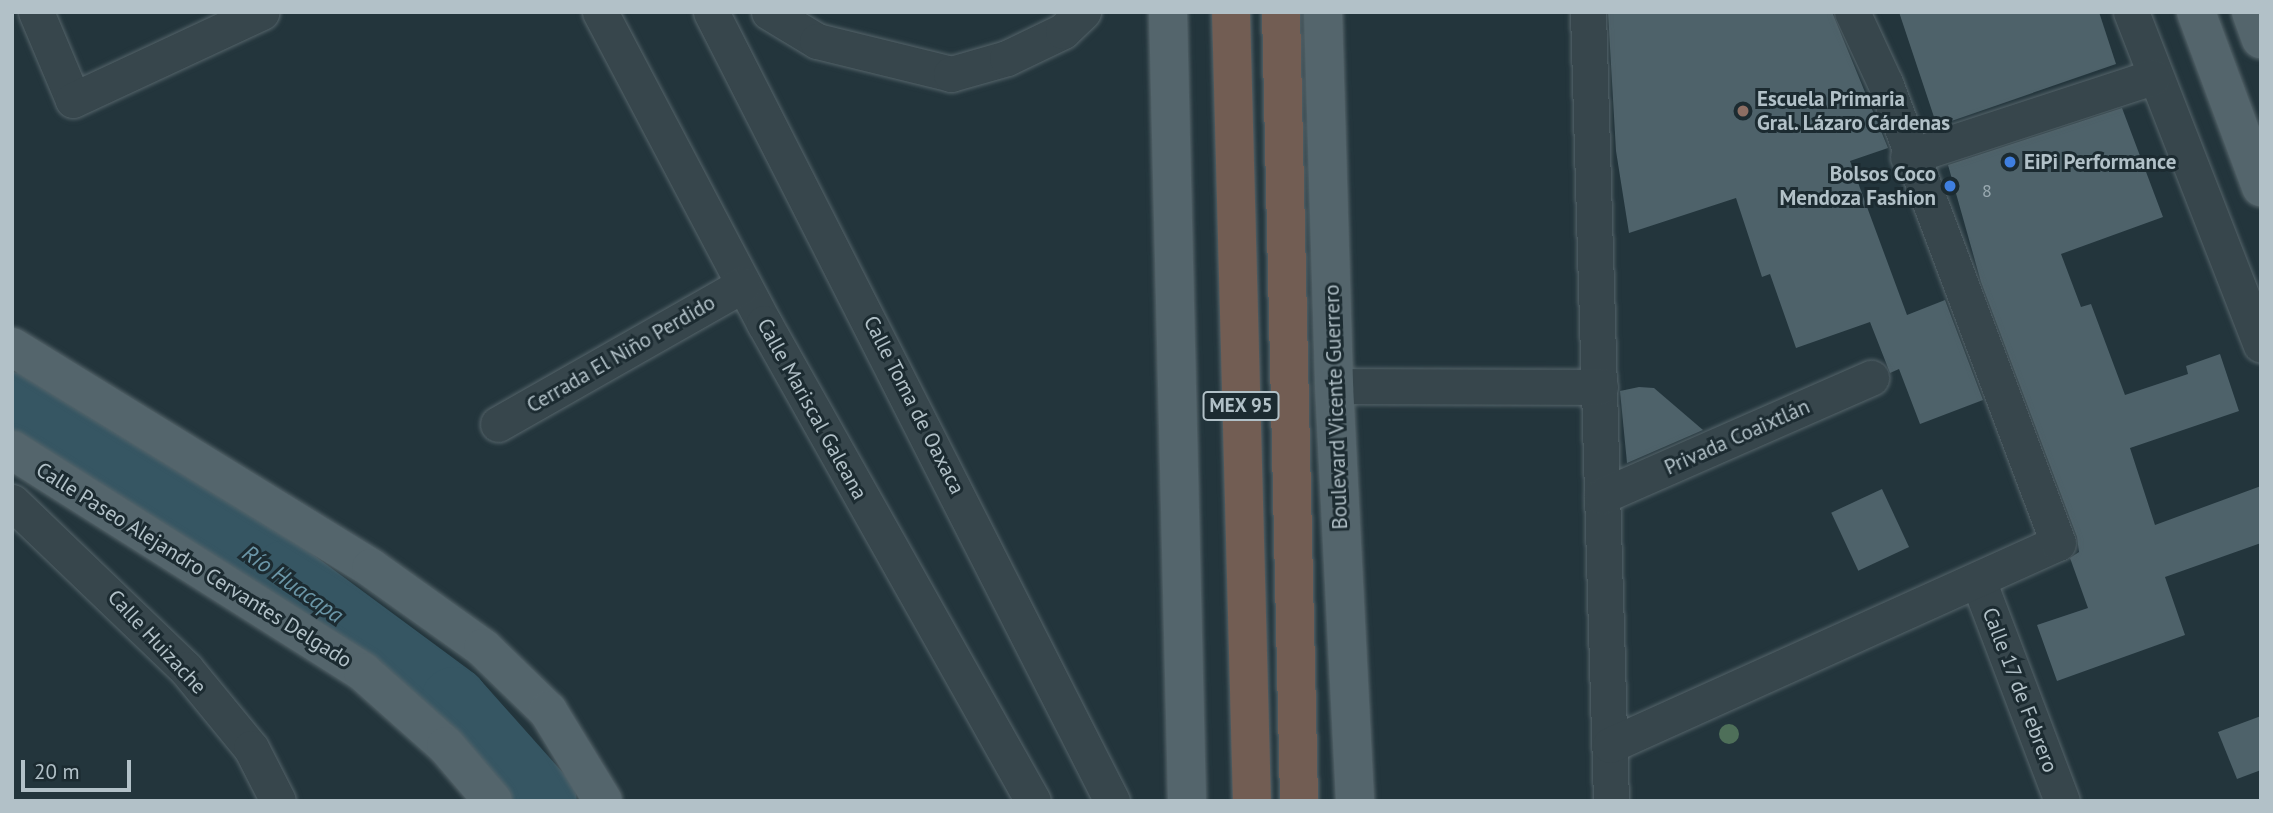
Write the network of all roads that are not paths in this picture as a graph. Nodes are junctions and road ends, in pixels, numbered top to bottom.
1 (36, 12) edge
2 (262, 12) edge
3 (600, 12) edge
4 (710, 12) edge
5 (769, 12) edge
6 (1083, 12) edge
7 (1168, 12) edge
8 (1231, 12) edge
9 (1281, 12) edge
10 (1323, 12) edge
11 (1588, 12) edge
12 (1852, 12) edge
13 (2131, 12) edge
14 (2196, 12) edge
15 (2251, 12) edge
16 (2261, 39) edge
17 (2153, 77) junction
18 (1908, 157) junction
19 (2261, 187) edge
20 (743, 285) junction
21 (2261, 345) edge
22 (12, 347) edge
23 (1871, 378) dead end
24 (1334, 386) junction
25 (1600, 387) junction
26 (498, 424) dead end
27 (12, 450) edge
28 (1602, 496) junction
29 (12, 502) edge
30 (1978, 580) junction
31 (1609, 745) junction
32 (278, 801) edge
33 (493, 801) edge
34 (603, 801) edge
35 (1033, 801) edge
36 (1112, 801) edge
37 (1187, 801) edge
38 (1252, 801) edge
39 (1299, 801) edge
40 (1356, 801) edge
41 (1611, 801) edge
42 (2062, 801) edge

1 - 2 street
3 - 20 street, Calle Mariscal Galeana
4 - 36 street, Calle Toma de Oaxaca
5 - 6 street
7 - 37 main road
8 - 38 highway, MEX 95
9 - 39 highway, Boulevard Vicente Guerrero / MEX 95
10 - 24 main road, Boulevard Vicente Guerrero
11 - 25 street
12 - 18 street
13 - 17 street
14 - 19 main road
15 - 16 main road
17 - 18 street
17 - 21 street
18 - 30 street
20 - 26 street, Cerrada El Niño Perdido
20 - 35 street, Calle Mariscal Galeana
22 - 34 main road
23 - 28 street, Privada Coaixtlán
24 - 25 street
24 - 40 main road, Boulevard Vicente Guerrero
25 - 28 street
27 - 33 main road, Calle Paseo Alejandro Cervantes Delgado
28 - 31 street
29 - 32 street, Calle Huizache
30 - 31 street
30 - 42 street, Calle 17 de Febrero
31 - 41 street

